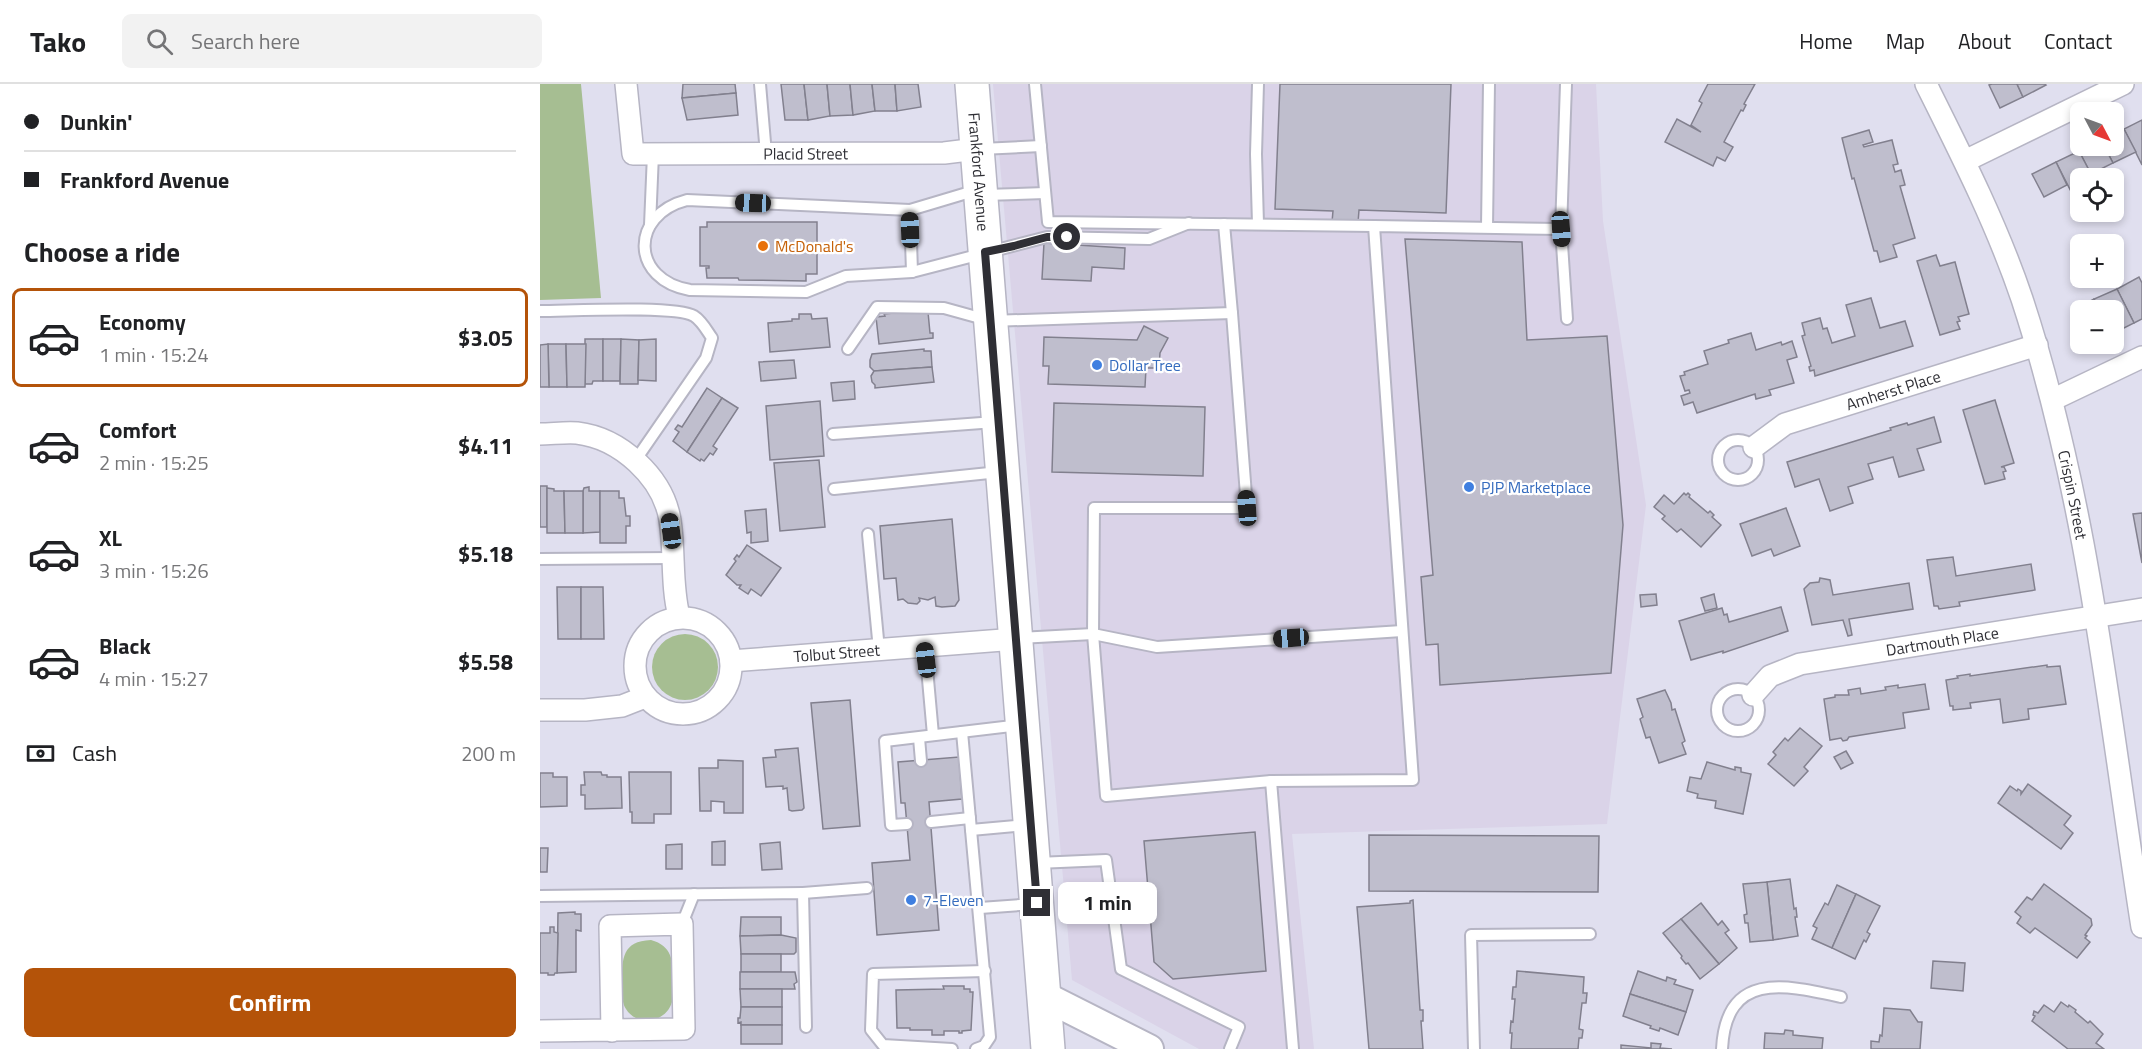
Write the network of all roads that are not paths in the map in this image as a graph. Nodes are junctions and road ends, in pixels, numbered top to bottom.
1 (626, 84) edge
2 (760, 84) edge
3 (972, 84) edge
4 (1035, 84) edge
5 (1258, 84) edge
6 (1489, 84) edge
7 (1566, 84) edge
8 (1926, 84) edge
9 (2123, 84) edge
10 (1041, 146) junction
11 (977, 149) junction
12 (643, 154) junction
13 (766, 154) junction
14 (1965, 161) junction
15 (980, 192) junction
16 (1045, 193) junction
17 (910, 210) junction
18 (1189, 224) junction
19 (1224, 224) junction
20 (1258, 224) junction
21 (650, 225) junction
22 (1374, 226) junction
23 (1487, 227) junction
24 (1561, 229) junction
25 (985, 252) junction
26 (912, 272) junction
27 (540, 311) edge
28 (1232, 313) junction
29 (1567, 319) dead end
30 (991, 321) junction
31 (2037, 345) junction
32 (848, 349) dead end
33 (2142, 357) edge
34 (2052, 399) junction
35 (999, 422) junction
36 (540, 434) edge
37 (833, 434) dead end
38 (1754, 447) dead end
39 (635, 461) junction
40 (1003, 471) junction
41 (834, 489) dead end
42 (868, 534) dead end
43 (673, 558) junction
44 (540, 559) edge
45 (2142, 609) edge
46 (679, 616) junction
47 (2095, 617) junction
48 (1402, 631) junction
49 (1094, 634) junction
50 (1016, 639) junction
51 (925, 646) junction
52 (879, 650) junction
53 (731, 661) junction
54 (1753, 695) junction
55 (645, 697) junction
56 (540, 710) edge
57 (1023, 724) junction
58 (962, 732) junction
59 (933, 735) junction
60 (919, 738) junction
61 (921, 761) dead end
62 (1271, 781) junction
63 (931, 822) dead end
64 (907, 824) dead end
65 (971, 824) junction
66 (1031, 825) junction
67 (2137, 856) edge
68 (1034, 863) junction
69 (867, 888) dead end
70 (803, 892) junction
71 (694, 894) junction
72 (540, 896) edge
73 (1037, 903) junction
74 (980, 908) junction
75 (682, 924) junction
76 (2142, 927) edge
77 (1590, 934) dead end
78 (985, 971) junction
79 (1044, 996) junction
80 (1841, 997) dead end
81 (806, 1027) dead end
82 (540, 1031) edge
83 (612, 1031) junction
84 (952, 1049) edge
85 (976, 1049) edge
86 (1048, 1049) edge
87 (1149, 1049) edge
88 (1230, 1049) edge
89 (1293, 1049) edge
90 (1474, 1049) edge
91 (1722, 1049) edge

1 - 12 street
2 - 13 lane
3 - 11 main road, Frankford Avenue
4 - 10 lane
5 - 20 lane
6 - 23 lane
7 - 24 lane
8 - 14 street, Crispin Street
9 - 14 street
10 - 11 lane
10 - 16 lane
11 - 13 street, Placid Street
11 - 15 main road, Frankford Avenue
12 - 13 street, Placid Street
12 - 21 lane
14 - 31 street, Crispin Street
15 - 16 lane
15 - 17 lane
15 - 25 main road, Frankford Avenue
16 - 18 lane
17 - 21 lane
17 - 26 lane
18 - 19 lane
18 - 25 lane
19 - 20 lane
19 - 28 lane
20 - 22 lane
21 - 26 lane
22 - 23 lane
22 - 48 lane
23 - 24 lane
24 - 29 lane
25 - 26 lane
25 - 30 main road, Frankford Avenue
27 - 39 lane
28 - 30 lane
28 - 49 lane
30 - 32 lane
30 - 35 main road, Frankford Avenue
31 - 34 street, Crispin Street
31 - 38 street, Amherst Place
33 - 34 street
34 - 47 street, Crispin Street
35 - 37 lane
35 - 40 main road, Frankford Avenue
36 - 39 street
39 - 43 street
40 - 41 lane
40 - 50 main road, Frankford Avenue
42 - 52 lane
43 - 44 lane
43 - 46 street
45 - 47 street, Dartmouth Place
46 - 53 street
46 - 55 street
47 - 54 street, Dartmouth Place
47 - 67 street, Crispin Street
48 - 49 lane
48 - 62 lane
49 - 50 lane
49 - 62 lane
50 - 51 street, Tolbut Street
50 - 57 main road, Frankford Avenue
51 - 52 street, Tolbut Street
51 - 59 lane
52 - 53 street, Tolbut Street
53 - 55 street
54 - 54 lane
55 - 56 street
57 - 58 lane
57 - 66 main road, Frankford Avenue
58 - 59 lane
58 - 65 lane
59 - 60 lane
60 - 61 lane
60 - 64 lane
62 - 89 lane
63 - 65 lane
65 - 66 lane
65 - 74 lane
66 - 68 main road, Frankford Avenue
67 - 76 street, Crispin Street
68 - 73 main road, Frankford Avenue
68 - 88 lane
69 - 70 lane
70 - 71 lane
70 - 81 lane
71 - 72 lane
71 - 75 lane
73 - 74 lane
73 - 79 main road, Frankford Avenue
74 - 78 lane
75 - 83 street
75 - 83 street
77 - 90 lane
78 - 84 lane
78 - 85 lane
79 - 86 main road, Frankford Avenue
79 - 87 main road
80 - 91 lane
82 - 83 street

